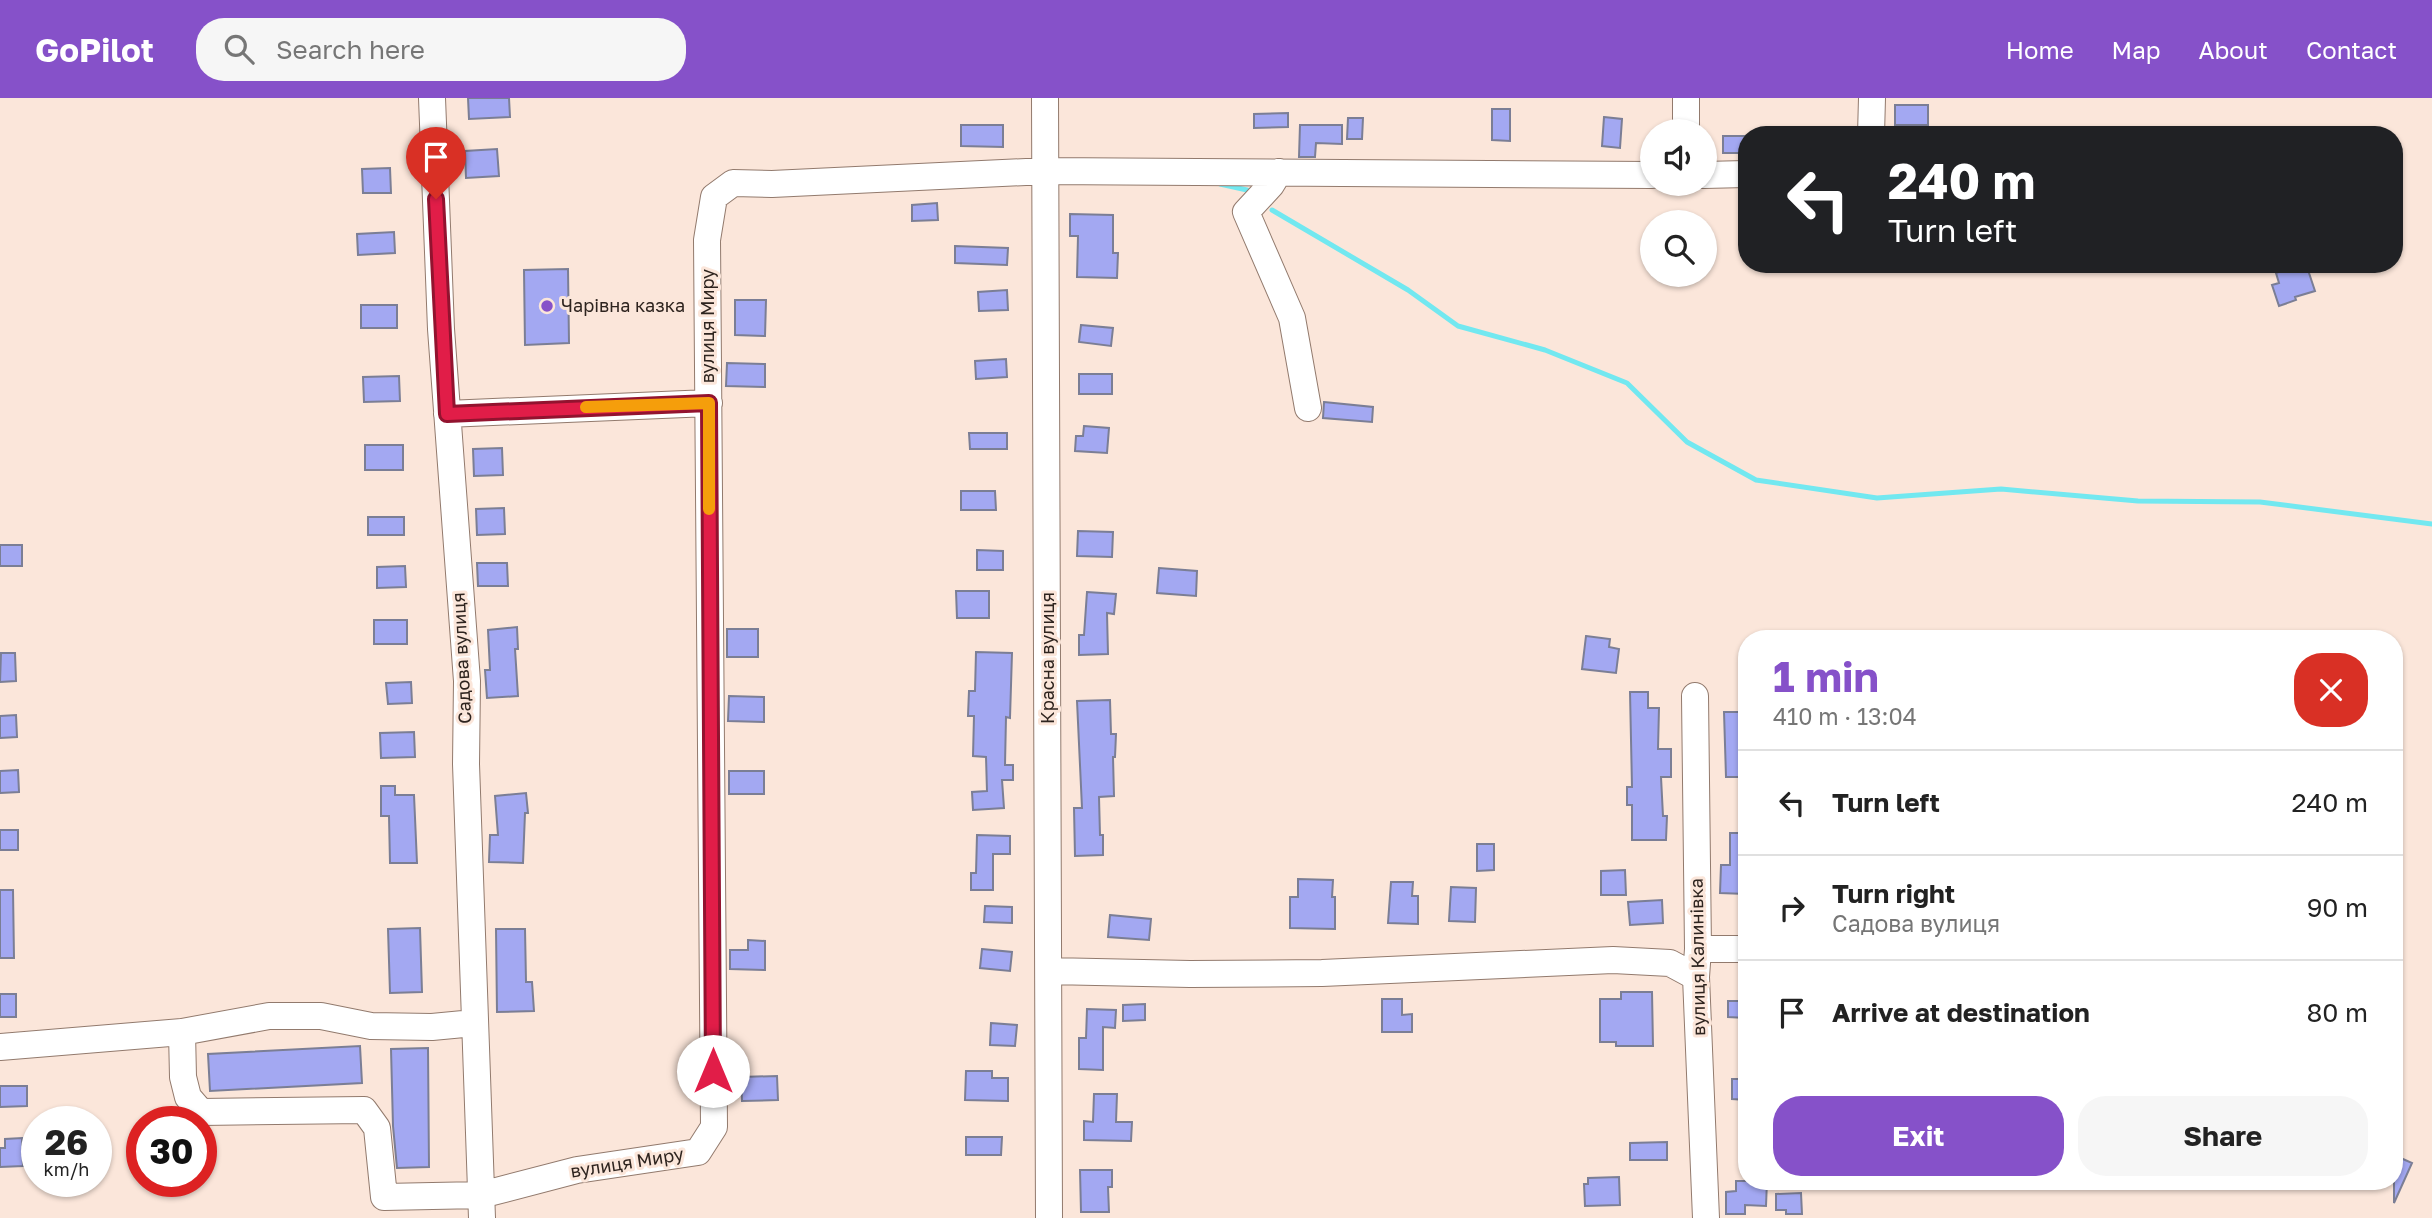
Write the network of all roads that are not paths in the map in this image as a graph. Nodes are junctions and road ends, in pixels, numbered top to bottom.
1 (432, 98) edge
2 (1045, 98) edge
3 (1686, 98) edge
4 (1872, 98) edge
5 (1686, 119) edge
6 (1871, 126) edge
7 (1046, 171) junction
8 (1279, 172) junction
9 (1640, 174) edge
10 (1717, 174) edge
11 (1738, 174) edge
12 (709, 403) junction
13 (1308, 408) dead end
14 (447, 414) junction
15 (1695, 696) dead end
16 (1698, 949) junction
17 (1738, 949) edge
18 (1049, 971) junction
19 (1696, 977) junction
20 (474, 1023) junction
21 (182, 1032) junction
22 (0, 1047) edge
23 (481, 1207) edge
24 (1049, 1218) edge
25 (1706, 1218) edge

1 - 14 street, Садова вулиця
2 - 7 street, Красна вулиця
3 - 5 street
4 - 6 street
7 - 8 street
7 - 12 street, вулиця Миру
7 - 18 street, Красна вулиця
8 - 9 street
8 - 13 street
10 - 11 street
12 - 14 street
12 - 23 street, вулиця Миру
14 - 20 street, Садова вулиця
15 - 16 street, вулиця Калинівка
16 - 17 street
16 - 19 street, вулиця Калинівка
18 - 19 street
18 - 24 street, Красна вулиця
19 - 25 street, вулиця Калинівка
20 - 21 street
20 - 23 street, Садова вулиця
21 - 22 street
21 - 23 street, вулиця Миру

